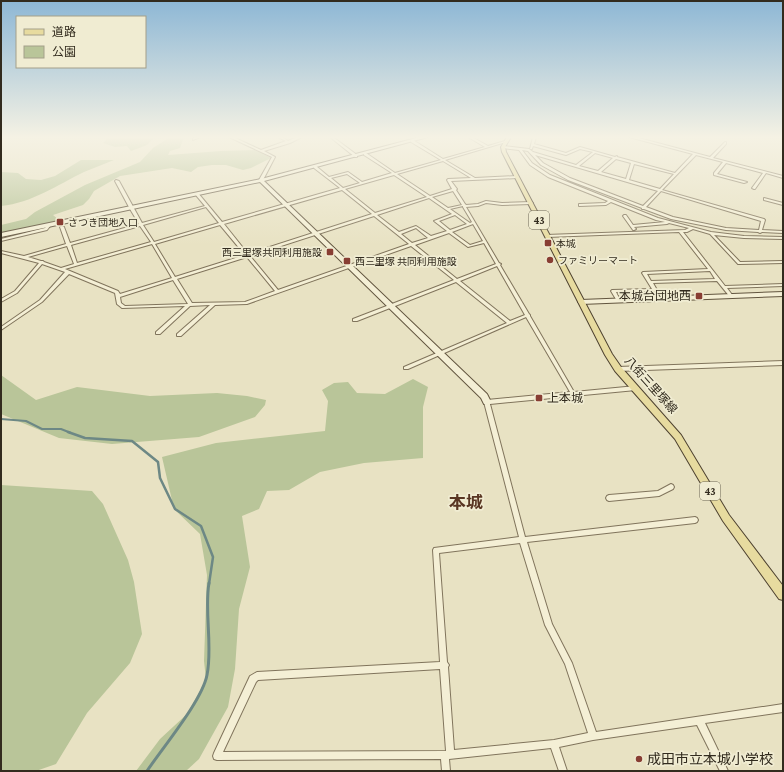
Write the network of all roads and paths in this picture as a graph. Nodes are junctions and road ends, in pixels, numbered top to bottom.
1 (265, 173) edge
2 (290, 173) edge
3 (323, 173) edge
4 (348, 173) edge
5 (348, 173) edge
6 (398, 173) edge
7 (465, 173) edge
8 (516, 173) edge
9 (544, 173) edge
10 (558, 173) edge
11 (603, 173) edge
12 (629, 173) edge
13 (673, 173) edge
14 (716, 173) edge
15 (764, 173) edge
16 (770, 173) edge
17 (395, 174) junction
18 (676, 174) joint
19 (517, 176) junction
20 (783, 176) edge
21 (329, 178) junction
22 (473, 178) junction
23 (261, 180) junction
24 (627, 180) junction
25 (118, 181) dead end
26 (745, 182) dead end
27 (362, 183) junction
28 (754, 188) dead end
29 (343, 189) junction
30 (454, 189) junction
31 (661, 190) junction
32 (197, 194) junction
33 (430, 197) junction
34 (765, 199) dead end
35 (610, 201) junction
36 (531, 203) junction
37 (783, 204) edge
38 (285, 205) junction
39 (464, 205) junction
40 (580, 205) dead end
41 (207, 206) junction
42 (643, 208) junction
43 (132, 209) junction
44 (447, 209) junction
45 (375, 214) junction
46 (455, 214) junction
47 (625, 216) dead end
48 (222, 223) junction
49 (667, 223) junction
50 (142, 224) junction
51 (472, 224) junction
52 (49, 226) junction
53 (632, 226) junction
54 (62, 227) dead end
55 (691, 228) junction
56 (680, 231) junction
57 (450, 232) junction
58 (760, 232) junction
59 (783, 232) edge
60 (398, 233) junction
61 (637, 233) junction
62 (711, 233) junction
63 (314, 234) junction
64 (1, 235) edge
65 (547, 236) junction
66 (431, 238) junction
67 (781, 238) edge
68 (1, 240) edge
69 (485, 242) junction
70 (154, 243) junction
71 (783, 243) edge
72 (69, 245) junction
73 (414, 245) junction
74 (1, 252) edge
75 (248, 255) junction
76 (25, 257) junction
77 (42, 262) junction
78 (783, 262) edge
79 (499, 264) junction
80 (76, 265) junction
81 (349, 267) junction
82 (62, 269) junction
83 (711, 270) junction
84 (68, 272) junction
85 (174, 278) junction
86 (457, 280) junction
87 (719, 280) junction
88 (650, 282) junction
89 (783, 285) edge
90 (724, 287) junction
91 (278, 292) junction
92 (783, 294) edge
93 (119, 296) junction
94 (731, 296) junction
95 (618, 300) junction
96 (1, 301) edge
97 (581, 302) junction
98 (213, 305) junction
99 (189, 306) junction
100 (390, 306) junction
101 (528, 315) junction
102 (355, 320) dead end
103 (509, 322) junction
104 (1, 329) edge
105 (158, 333) dead end
106 (179, 335) dead end
107 (439, 354) junction
108 (783, 363) edge
109 (406, 368) dead end
110 (618, 369) junction
111 (636, 388) junction
112 (573, 394) junction
113 (487, 402) junction
114 (671, 487) dead end
115 (609, 498) dead end
116 (695, 520) dead end
117 (523, 541) junction
118 (783, 595) edge
119 (445, 665) junction
120 (783, 708) edge
121 (699, 720) junction
122 (593, 736) junction
123 (554, 744) junction
124 (447, 755) junction
125 (446, 771) edge
126 (563, 771) edge
127 (724, 771) edge

1 - 23 street
2 - 23 street
3 - 21 street
4 - 21 street
5 - 27 street
6 - 17 street
7 - 22 street
8 - 19 main road, 八街三里塚線 / 43
9 - 35 street
10 - 42 street
11 - 24 street
12 - 24 street
13 - 18 street
14 - 26 street
15 - 28 street
16 - 20 street
17 - 27 street
17 - 33 street
18 - 31 street
19 - 22 street
19 - 36 main road, 八街三里塚線 / 43
21 - 29 street
22 - 30 street
23 - 32 street
23 - 38 street
24 - 31 street
25 - 43 street
27 - 29 street
29 - 38 street
29 - 45 street
30 - 33 street
30 - 39 street
31 - 42 street
31 - 58 street
32 - 41 street
32 - 43 street
33 - 44 street
33 - 45 street
34 - 37 street
35 - 40 street
35 - 49 street
36 - 39 street
36 - 65 main road, 八街三里塚線 / 43
38 - 48 street
38 - 63 street
39 - 44 street
39 - 51 street
41 - 48 street
41 - 50 street
42 - 58 street
43 - 50 street
43 - 52 street
44 - 46 street
45 - 60 street
45 - 63 street
46 - 51 street
46 - 57 street
47 - 53 street
48 - 70 street
48 - 75 street
49 - 53 street
49 - 55 street
50 - 70 street
50 - 72 street
51 - 57 street
51 - 69 street
52 - 64 street
52 - 68 street
53 - 61 street
54 - 72 street
55 - 56 street
55 - 62 street
56 - 61 street
56 - 83 street
57 - 66 street
57 - 69 street
58 - 59 street
60 - 66 street
60 - 73 street
61 - 65 street
62 - 67 street
62 - 78 street
63 - 75 street
63 - 81 street
65 - 97 main road, 八街三里塚線 / 43
66 - 73 street
67 - 71 street
69 - 79 street
70 - 80 street
70 - 85 street
72 - 76 street
72 - 80 street
73 - 81 street
73 - 86 street
74 - 76 street
75 - 85 street
75 - 91 street
76 - 77 street
77 - 82 street
77 - 96 street
79 - 86 street
79 - 101 street
80 - 82 street
81 - 91 street
81 - 100 street
82 - 84 street
83 - 87 street
83 - 88 street
84 - 93 street
84 - 104 street
85 - 93 street
85 - 99 street
86 - 100 street
86 - 103 street
87 - 88 street
87 - 90 street
88 - 95 street
89 - 90 street
90 - 94 street
91 - 98 street
92 - 94 street
93 - 99 street
94 - 95 street
95 - 97 street
97 - 110 main road, 八街三里塚線 / 43
98 - 99 street
98 - 106 street
99 - 105 street
100 - 102 street
100 - 107 street
101 - 103 street
101 - 112 street
103 - 107 street
107 - 109 street
107 - 113 street
108 - 110 street
110 - 111 main road, 八街三里塚線 / 43
111 - 112 street
111 - 118 main road, 八街三里塚線 / 43
112 - 113 street
113 - 117 street
114 - 115 street
116 - 117 street
117 - 119 street
117 - 122 street
119 - 124 street
119 - 124 street
120 - 121 street
121 - 122 street
121 - 127 street
122 - 123 street
123 - 124 street
123 - 126 street
124 - 125 street

